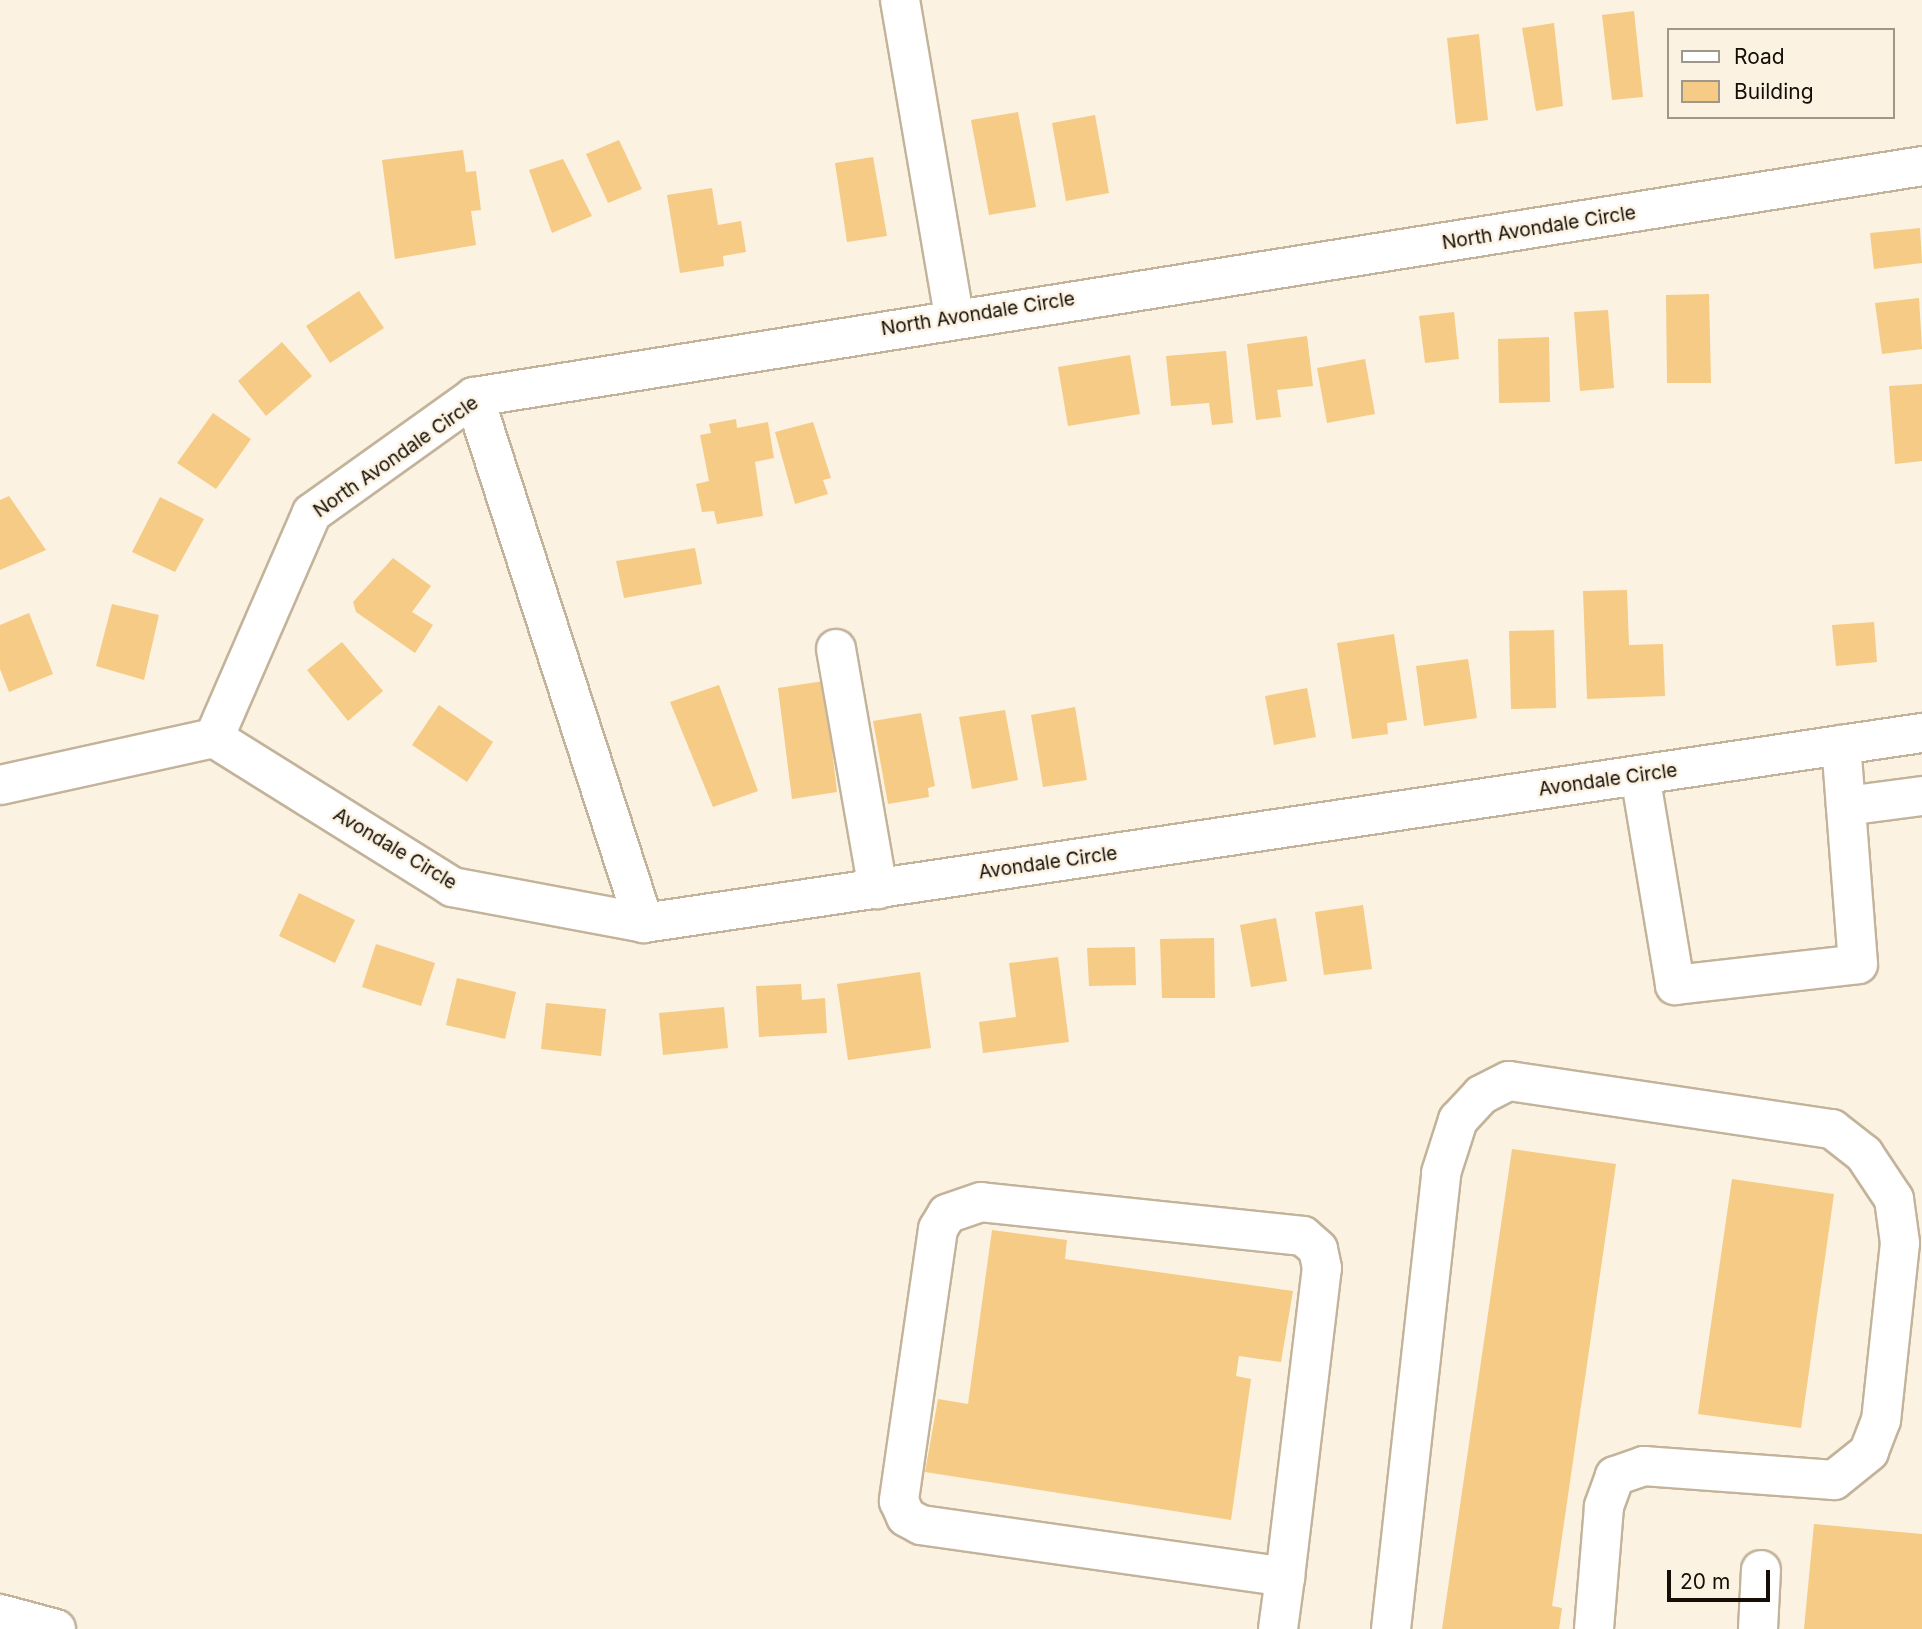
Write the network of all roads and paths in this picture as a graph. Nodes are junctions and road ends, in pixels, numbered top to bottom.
1 (900, 0) edge
2 (1922, 166) edge
3 (954, 317) junction
4 (474, 397) junction
5 (836, 649) dead end
6 (1922, 733) edge
7 (214, 738) junction
8 (1841, 745) junction
9 (1640, 775) junction
10 (0, 785) edge
11 (1922, 796) edge
12 (1846, 806) junction
13 (878, 889) junction
14 (644, 923) junction
15 (1761, 1570) dead end
16 (1285, 1577) junction
17 (0, 1614) edge
18 (56, 1629) edge
19 (1278, 1629) edge
20 (1391, 1629) edge
21 (1594, 1629) edge
22 (1758, 1629) edge

1 - 3 street
2 - 3 street, North Avondale Circle
3 - 4 street, North Avondale Circle
4 - 7 street, North Avondale Circle
4 - 14 street
5 - 13 street
6 - 8 street, Avondale Circle
7 - 10 street
7 - 14 street, Avondale Circle
8 - 9 street, Avondale Circle
8 - 12 street
9 - 12 street
9 - 13 street, Avondale Circle
11 - 12 street
13 - 14 street, Avondale Circle
15 - 22 street
16 - 16 street
16 - 19 street
17 - 18 street
20 - 21 street

